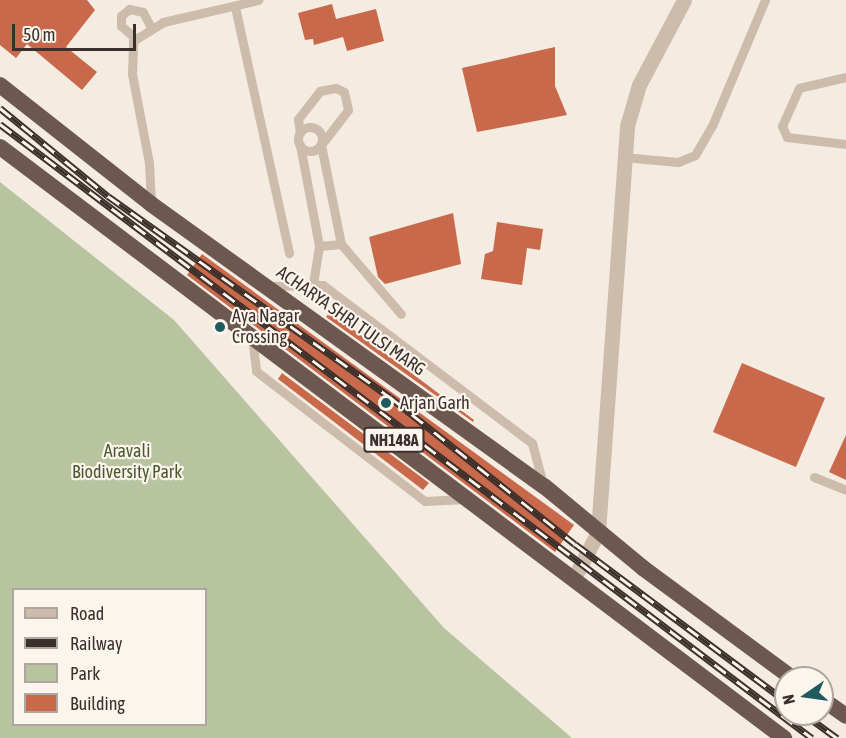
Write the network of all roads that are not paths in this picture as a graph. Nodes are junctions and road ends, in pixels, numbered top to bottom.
1 (258, 0) edge
2 (684, 0) edge
3 (765, 0) edge
4 (235, 7) junction
5 (151, 28) junction
6 (135, 38) junction
7 (846, 77) edge
8 (0, 85) edge
9 (300, 134) junction
10 (846, 144) edge
11 (300, 146) junction
12 (321, 146) junction
13 (0, 147) edge
14 (623, 157) junction
15 (151, 204) junction
16 (341, 244) junction
17 (318, 246) junction
18 (289, 253) dead end
19 (313, 283) junction
20 (267, 286) junction
21 (401, 314) dead end
22 (252, 335) junction
23 (814, 477) dead end
24 (544, 486) junction
25 (846, 490) edge
26 (472, 499) junction
27 (598, 532) junction
28 (574, 578) junction
29 (776, 666) edge
30 (784, 738) edge

1 - 4 lane
2 - 14 street
3 - 14 lane
4 - 5 lane
4 - 18 lane
5 - 6 lane
5 - 6 lane
6 - 15 lane
7 - 10 lane
8 - 15 highway, ACHARYA SHRI TULSI MARG / NH148A
9 - 11 lane
9 - 12 lane
9 - 12 lane
11 - 12 lane
11 - 17 lane
12 - 16 lane
13 - 22 highway, NH148A
14 - 27 street
15 - 20 highway, ACHARYA SHRI TULSI MARG / NH148A
16 - 17 lane
16 - 21 lane
17 - 19 lane
19 - 20 lane
19 - 24 lane
20 - 24 highway, ACHARYA SHRI TULSI MARG / NH148A
22 - 26 highway, NH148A
22 - 26 lane
23 - 25 lane
24 - 27 highway, ACHARYA SHRI TULSI MARG / NH148A
26 - 28 highway, NH148A
27 - 28 street
27 - 29 highway, ACHARYA SHRI TULSI MARG / NH148A
28 - 30 highway, NH148A

